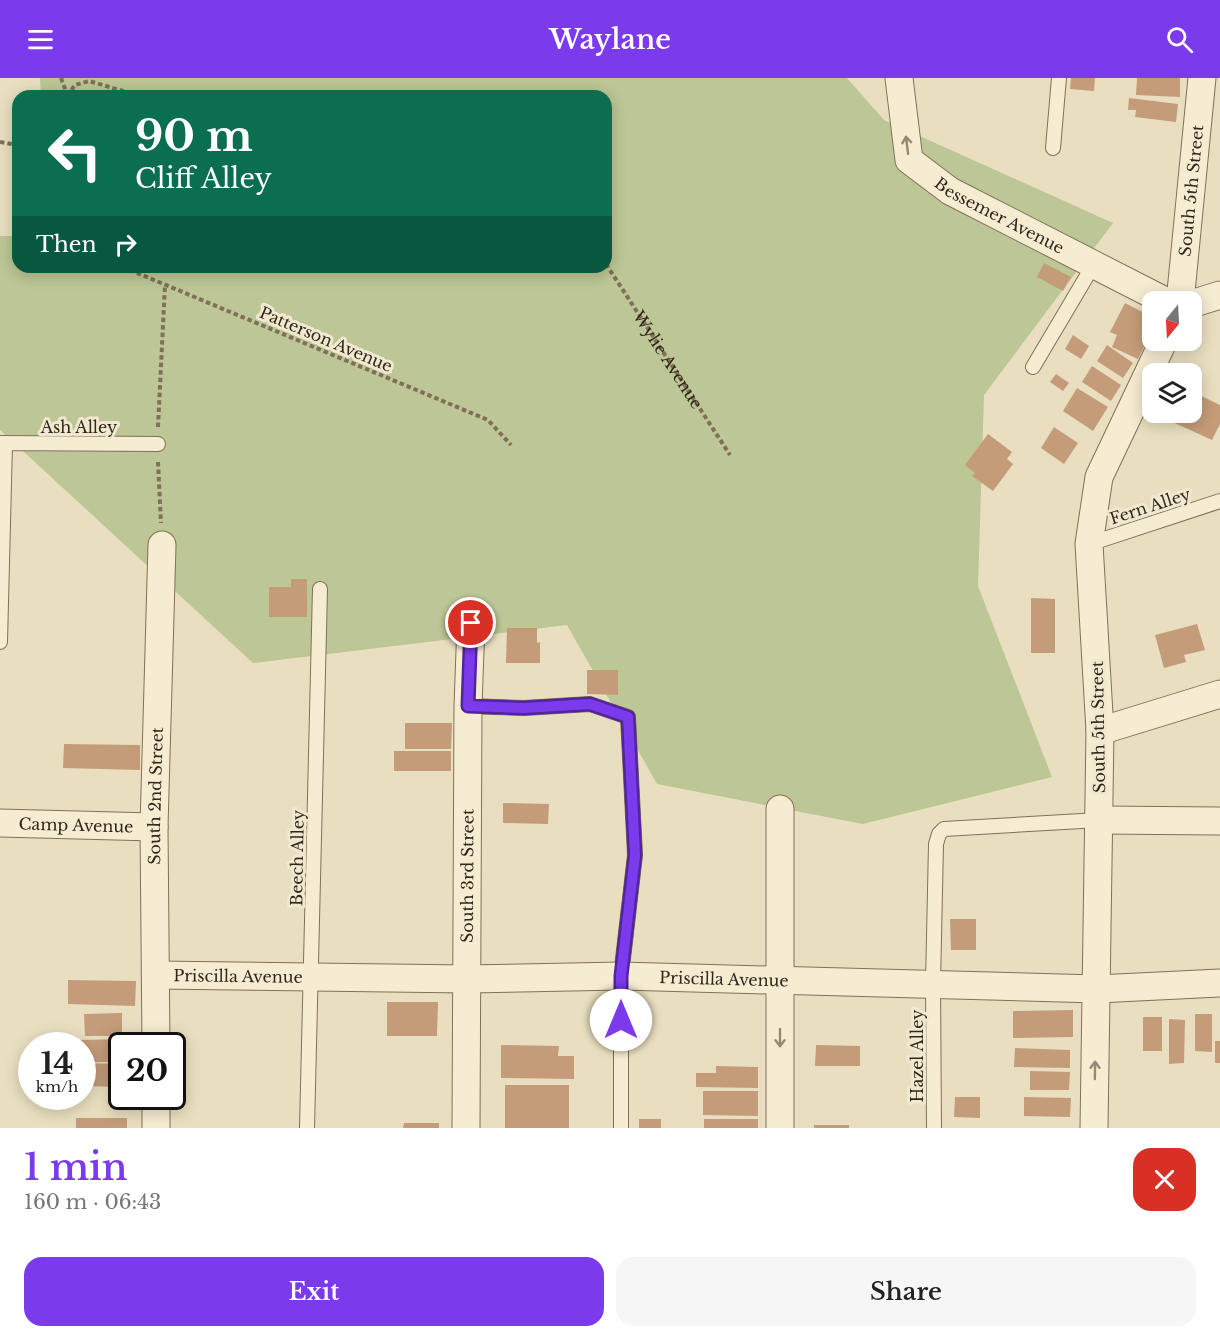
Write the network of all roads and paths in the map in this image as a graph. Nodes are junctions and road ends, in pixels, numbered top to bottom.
1 (899, 78) edge
2 (1059, 78) edge
3 (1202, 78) edge
4 (71, 90) edge
5 (120, 90) edge
6 (1053, 148) dead end
7 (1094, 264) junction
8 (137, 273) edge
9 (612, 273) edge
10 (165, 285) junction
11 (1146, 291) edge
12 (1181, 291) edge
13 (1220, 295) edge
14 (1202, 301) edge
15 (1159, 351) edge
16 (1032, 367) dead end
17 (2, 443) edge
18 (158, 444) junction
19 (511, 445) dead end
20 (730, 455) dead end
21 (1220, 501) edge
22 (1089, 544) junction
23 (162, 545) joint
24 (320, 589) dead end
25 (471, 623) dead end
26 (0, 642) edge
27 (1220, 694) edge
28 (468, 706) junction
29 (1100, 731) junction
30 (780, 809) dead end
31 (1099, 820) junction
32 (1220, 821) edge
33 (0, 823) edge
34 (154, 827) junction
35 (156, 975) junction
36 (621, 976) junction
37 (310, 977) junction
38 (467, 979) junction
39 (779, 979) junction
40 (1220, 983) edge
41 (933, 984) junction
42 (1097, 989) junction
43 (156, 1032) edge
44 (156, 1110) edge
45 (156, 1128) edge
46 (307, 1128) edge
47 (466, 1128) edge
48 (621, 1128) edge
49 (780, 1128) edge
50 (934, 1128) edge
51 (1094, 1128) edge

7 -> 1 street, Bessemer Avenue
2 - 6 lane
3 - 12 street, South 5th Street
4 - 5 path
7 - 11 street, Bessemer Avenue
7 - 16 lane
8 - 10 path, Patterson Avenue
9 - 20 path, Wylie Avenue
10 - 18 path
10 - 19 path, Patterson Avenue
13 - 14 street
15 - 22 street, South 5th Street
17 - 18 lane, Ash Alley
17 - 26 lane
18 - 23 path
21 - 22 lane, Fern Alley
22 - 29 street, South 5th Street
23 - 34 street, South 2nd Street
24 - 37 lane, Beech Alley
25 - 28 street, South 3rd Street
27 - 29 street
28 - 36 lane
28 - 38 street, South 3rd Street
29 - 31 street, South 5th Street
30 - 39 street
31 - 32 street
31 - 41 lane, Hazel Alley
31 - 42 street, South 5th Street
33 - 34 street, Camp Avenue
34 - 35 street, South 2nd Street
35 - 37 street, Priscilla Avenue
35 - 43 street, South 2nd Street
36 - 38 street, Priscilla Avenue
36 - 39 street, Priscilla Avenue
36 - 48 lane
37 - 38 street, Priscilla Avenue
37 - 46 lane, Beech Alley
38 - 47 street, South 3rd Street
39 - 41 street, Priscilla Avenue
39 -> 49 street
40 - 42 street, Priscilla Avenue
41 - 42 street, Priscilla Avenue
41 - 50 lane, Hazel Alley
51 -> 42 street, South 5th Street
44 - 45 street

